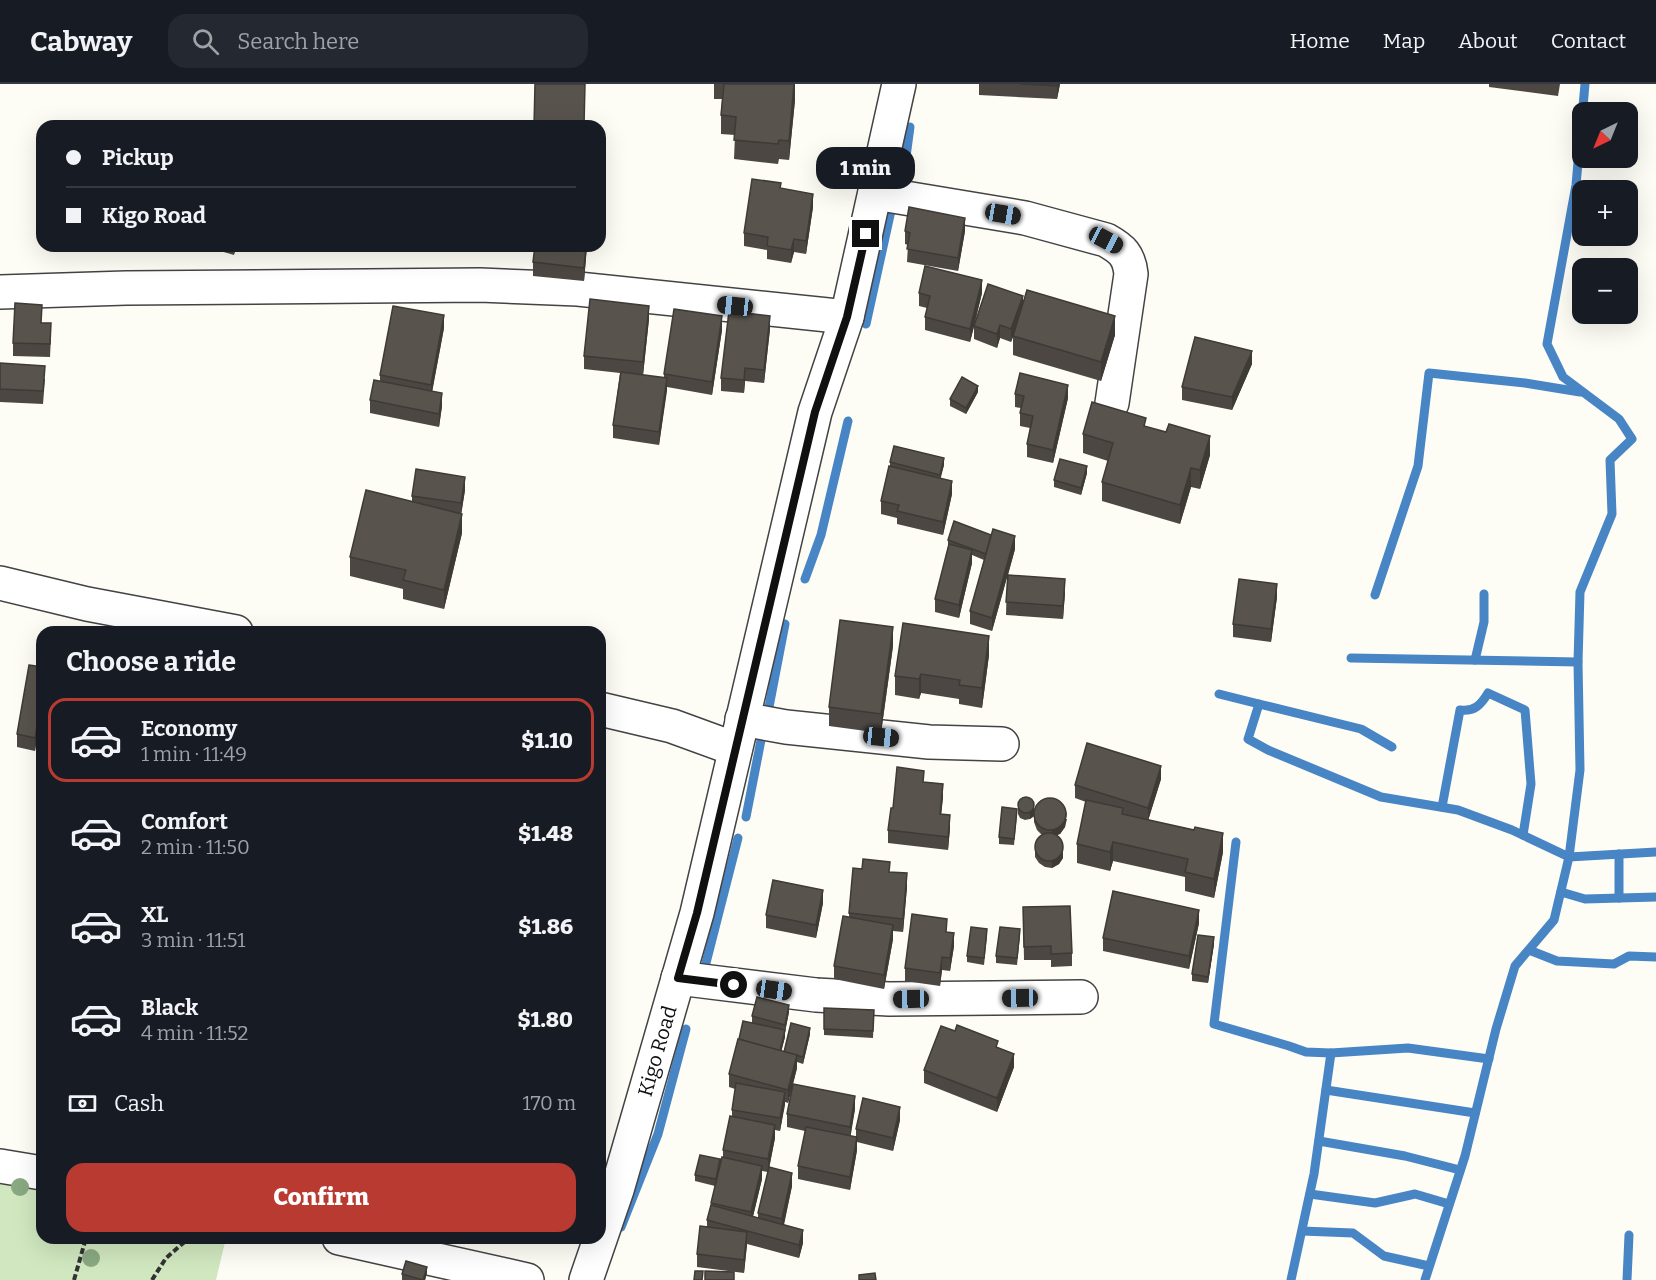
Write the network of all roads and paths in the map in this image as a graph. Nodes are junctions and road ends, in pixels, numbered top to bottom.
1 (899, 84) edge
2 (875, 193) junction
3 (0, 292) edge
4 (847, 317) junction
5 (1112, 403) dead end
6 (0, 583) edge
7 (204, 626) edge
8 (606, 710) edge
9 (739, 734) junction
10 (1002, 744) dead end
11 (678, 978) junction
12 (1081, 997) dead end
13 (0, 1166) edge
14 (36, 1172) edge
15 (606, 1222) edge
16 (84, 1244) edge
17 (182, 1244) edge
18 (366, 1244) edge
19 (598, 1244) edge
20 (74, 1280) edge
21 (152, 1280) edge
22 (527, 1280) edge
23 (586, 1280) edge

1 - 2 street, Kigo Road
2 - 4 street, Kigo Road
2 - 5 street
3 - 4 street
4 - 9 street, Kigo Road
6 - 7 street
8 - 9 street
9 - 10 street
9 - 11 street, Kigo Road
11 - 12 street
11 - 15 street, Kigo Road
13 - 14 street
16 - 20 path
17 - 21 path
18 - 22 street
19 - 23 street, Kigo Road

